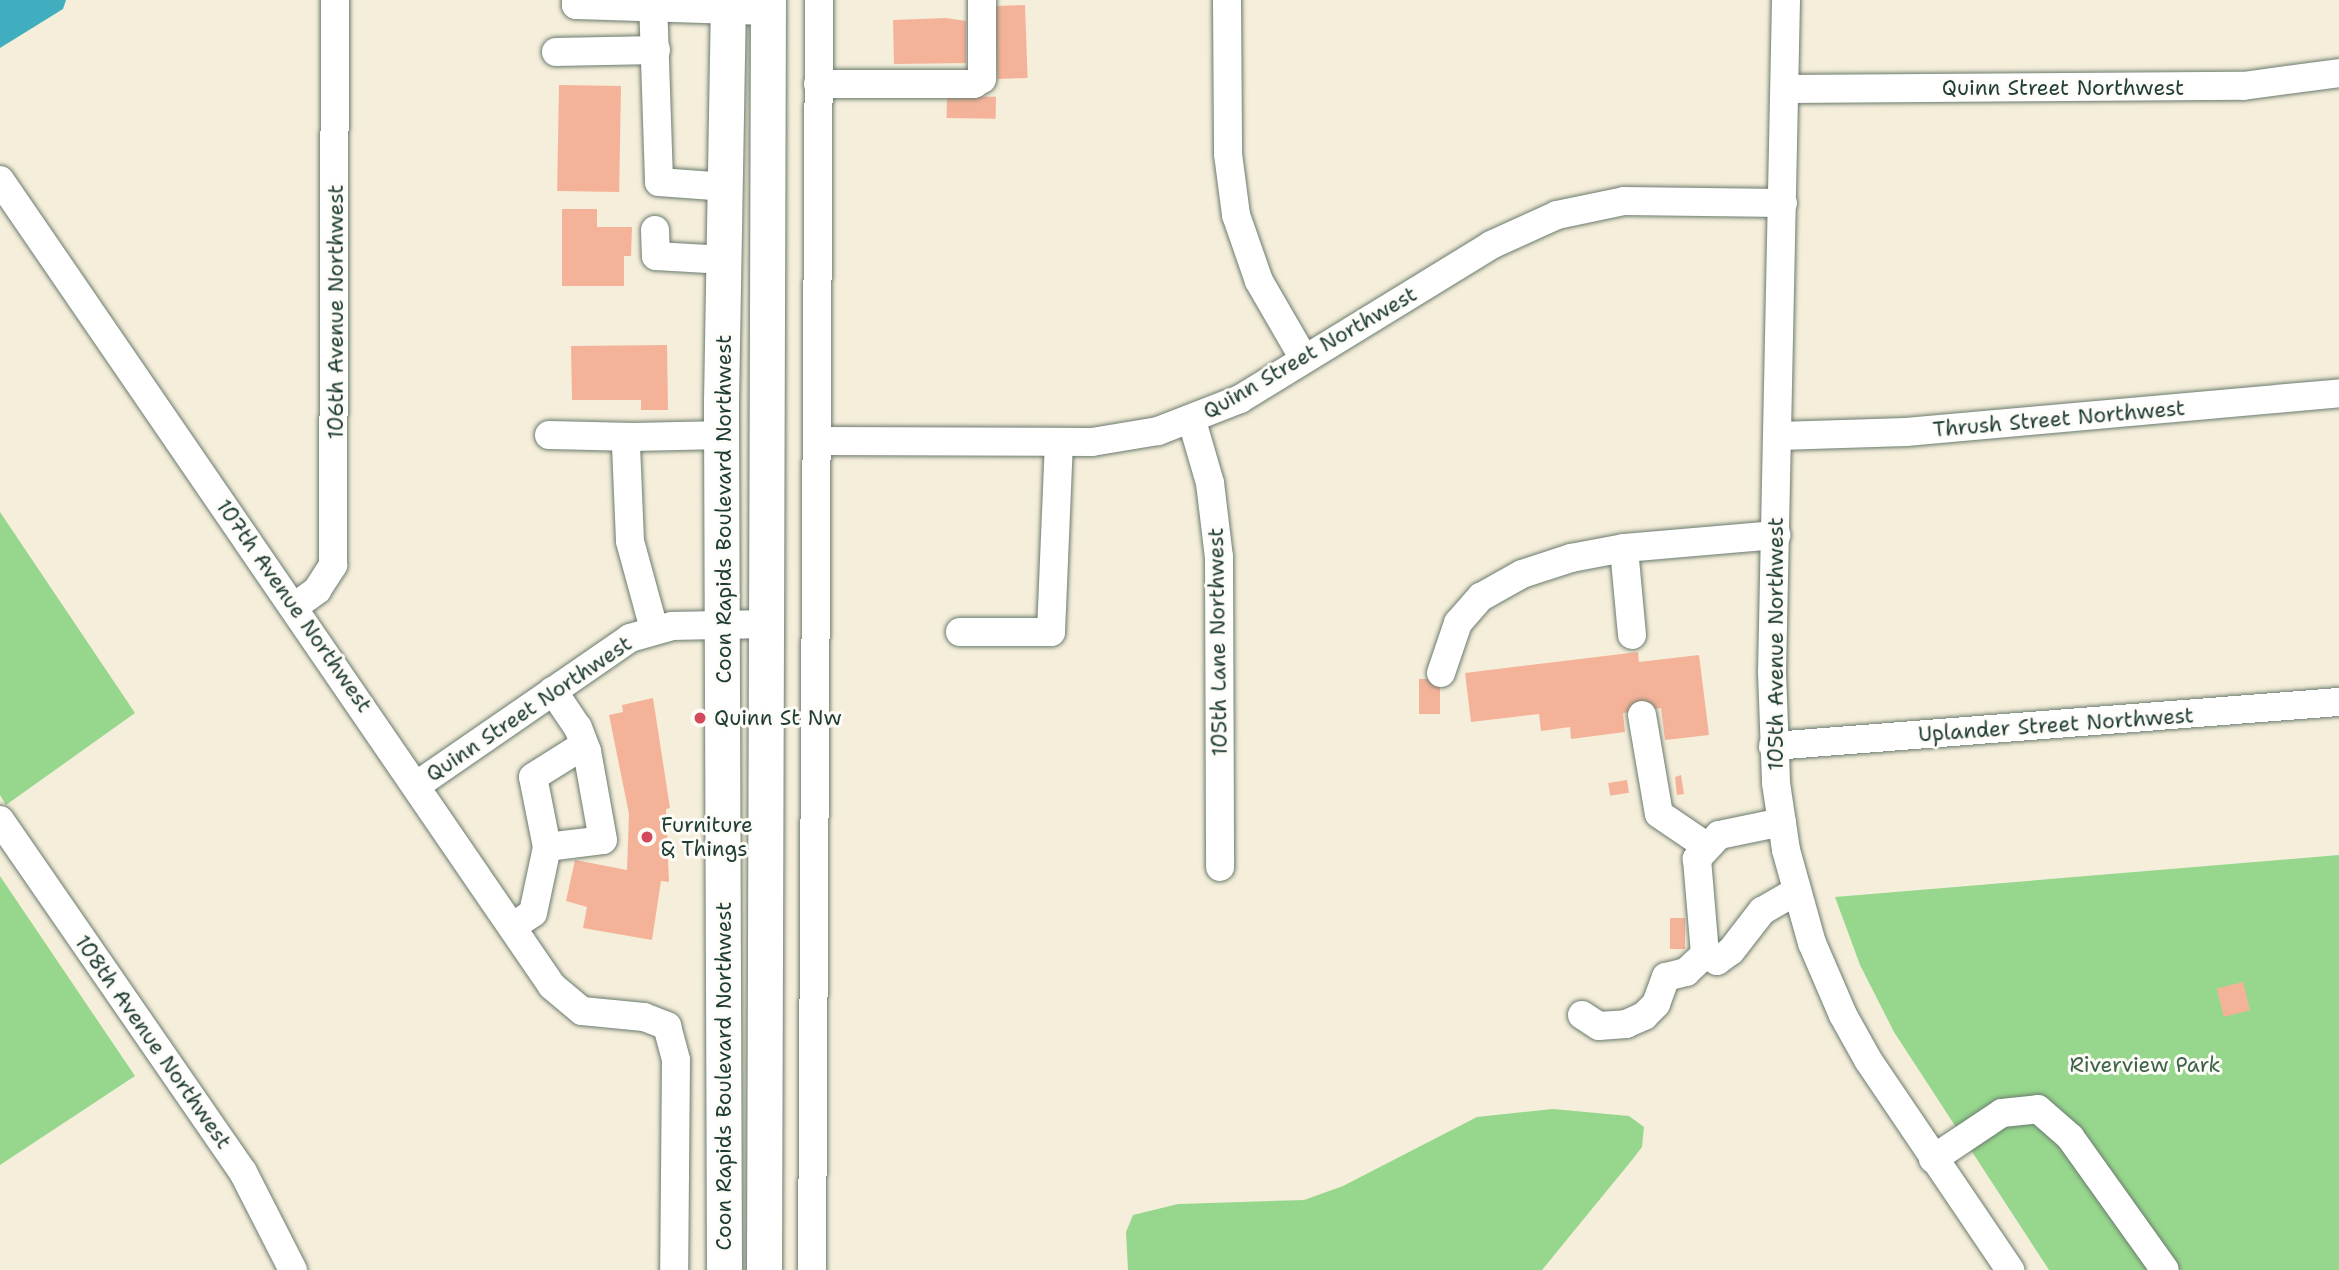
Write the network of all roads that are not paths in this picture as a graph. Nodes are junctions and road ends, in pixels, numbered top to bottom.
1 (335, 0) edge
2 (576, 0) edge
3 (819, 0) edge
4 (982, 0) edge
5 (1227, 0) edge
6 (1786, 0) edge
7 (653, 4) edge
8 (728, 6) edge
9 (768, 6) edge
10 (656, 50) junction
11 (556, 51) dead end
12 (2339, 73) edge
13 (818, 84) junction
14 (1787, 89) junction
15 (0, 180) edge
16 (727, 187) junction
17 (1783, 203) junction
18 (655, 230) dead end
19 (725, 260) junction
20 (1304, 359) junction
21 (2339, 393) edge
22 (1192, 421) junction
23 (549, 435) dead end
24 (722, 435) junction
25 (1779, 436) junction
26 (635, 437) junction
27 (818, 440) junction
28 (1059, 443) junction
29 (1776, 535) junction
30 (1624, 548) junction
31 (294, 607) junction
32 (766, 624) junction
33 (724, 625) junction
34 (654, 629) junction
35 (960, 632) dead end
36 (1632, 635) dead end
37 (1441, 673) dead end
38 (553, 691) junction
39 (2339, 702) edge
40 (1642, 715) dead end
41 (584, 745) junction
42 (1773, 746) junction
43 (417, 785) junction
44 (0, 820) edge
45 (1782, 822) junction
46 (1706, 846) junction
47 (547, 847) junction
48 (1220, 867) dead end
49 (1796, 891) junction
50 (512, 927) junction
51 (1705, 954) junction
52 (1582, 1015) dead end
53 (1933, 1159) junction
54 (293, 1270) edge
55 (674, 1270) edge
56 (724, 1270) edge
57 (764, 1270) edge
58 (813, 1270) edge
59 (2010, 1270) edge
60 (2165, 1270) edge

1 - 31 street, 106th Avenue Northwest
2 - 7 street
3 - 13 street
4 - 13 street
5 - 20 street
6 - 14 street, 105th Avenue Northwest
7 - 8 street
7 - 10 street
8 - 9 street
8 - 16 main road, Coon Rapids Boulevard Northwest
9 - 32 main road, Coon Rapids Boulevard Northwest
10 - 11 street
10 - 16 street
12 - 14 street, Quinn Street Northwest
13 - 27 street
14 - 17 street, 105th Avenue Northwest
15 - 31 street, 107th Avenue Northwest
16 - 19 main road, Coon Rapids Boulevard Northwest
17 - 20 street, Quinn Street Northwest
17 - 25 street, 105th Avenue Northwest
18 - 19 street
19 - 24 main road, Coon Rapids Boulevard Northwest
20 - 22 street, Quinn Street Northwest
21 - 25 street, Thrush Street Northwest
22 - 28 street, Quinn Street Northwest
22 - 48 street, 105th Lane Northwest
23 - 26 street
24 - 26 street
24 - 33 main road, Coon Rapids Boulevard Northwest
25 - 29 street, 105th Avenue Northwest
26 - 34 street
27 - 28 street, Quinn Street Northwest
27 - 58 street
28 - 35 street
29 - 30 street
29 - 42 street, 105th Avenue Northwest
30 - 36 street
30 - 37 street
31 - 43 street, 107th Avenue Northwest
32 - 33 street, Quinn Street Northwest
32 - 57 main road, Coon Rapids Boulevard Northwest
33 - 34 street, Quinn Street Northwest
33 - 56 main road, Coon Rapids Boulevard Northwest
34 - 38 street, Quinn Street Northwest
38 - 41 street
38 - 43 street, Quinn Street Northwest
39 - 42 street, Uplander Street Northwest
40 - 46 street
41 - 47 street
41 - 47 street
42 - 45 street, 105th Avenue Northwest
43 - 50 street, 107th Avenue Northwest
44 - 54 street, 108th Avenue Northwest
45 - 46 street
45 - 49 street, 105th Avenue Northwest
46 - 51 street
47 - 50 street
49 - 51 street
49 - 53 street, 105th Avenue Northwest
50 - 55 street, 107th Avenue Northwest
51 - 52 street
53 - 59 street, 105th Avenue Northwest
53 - 60 street

